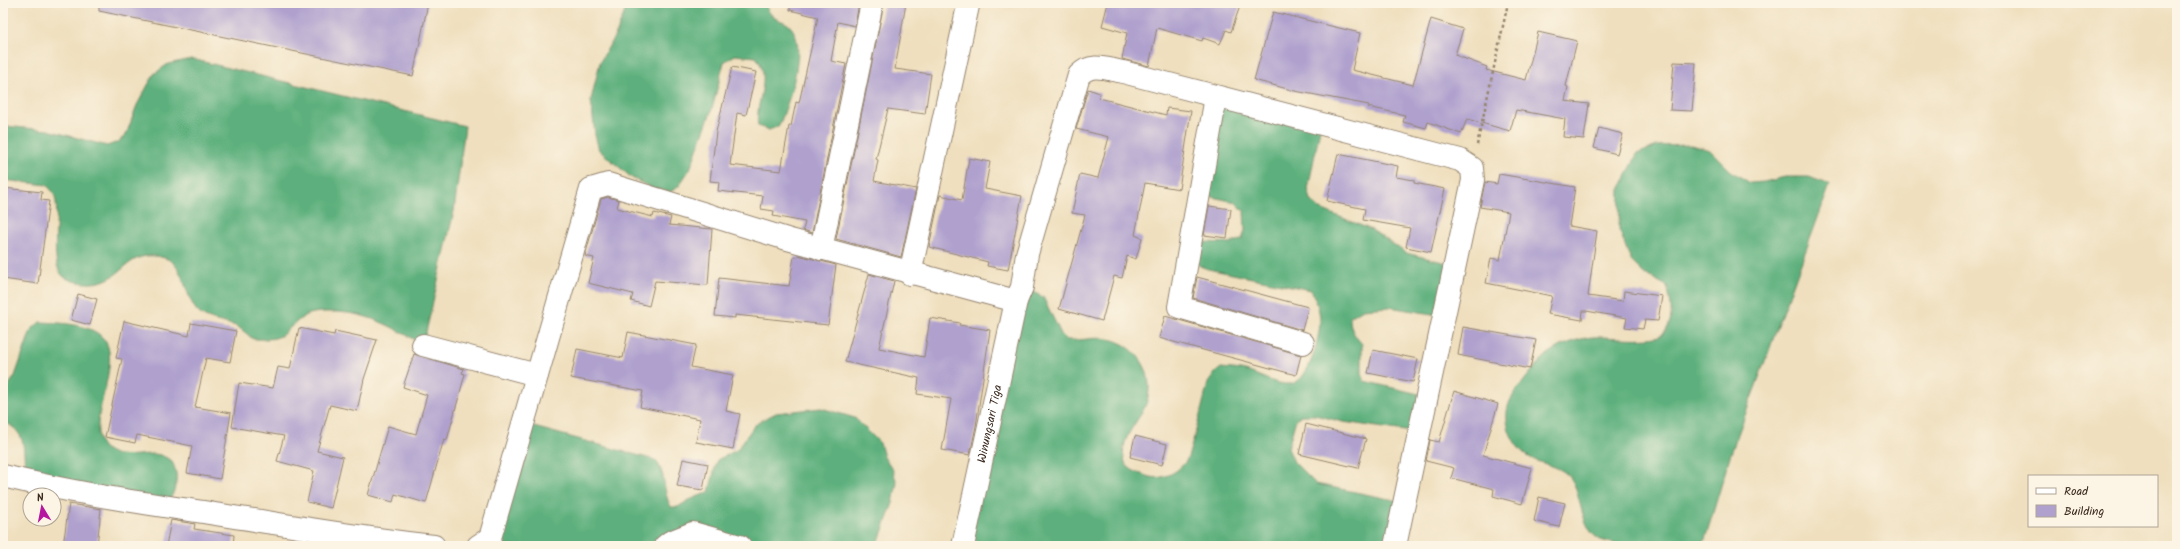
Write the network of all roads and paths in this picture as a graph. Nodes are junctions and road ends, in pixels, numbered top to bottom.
1 (872, 3) edge
2 (1508, 3) edge
3 (968, 6) dead end
4 (1216, 97) junction
5 (1472, 168) junction
6 (821, 249) junction
7 (910, 274) junction
8 (1016, 302) junction
9 (1303, 343) dead end
10 (423, 346) dead end
11 (537, 375) junction
12 (3, 476) edge
13 (434, 546) edge
14 (478, 546) edge
15 (665, 546) edge
16 (740, 546) edge
17 (963, 546) edge
18 (1395, 546) edge

1 - 6 street
2 - 5 path
3 - 7 street
4 - 5 street, Winungsari Tiga
4 - 8 street, Winungsari Tiga
4 - 9 street
5 - 18 street
6 - 7 street
6 - 11 street
7 - 8 street
8 - 17 street, Winungsari Tiga
10 - 11 street
11 - 14 street
12 - 13 street
15 - 16 street

